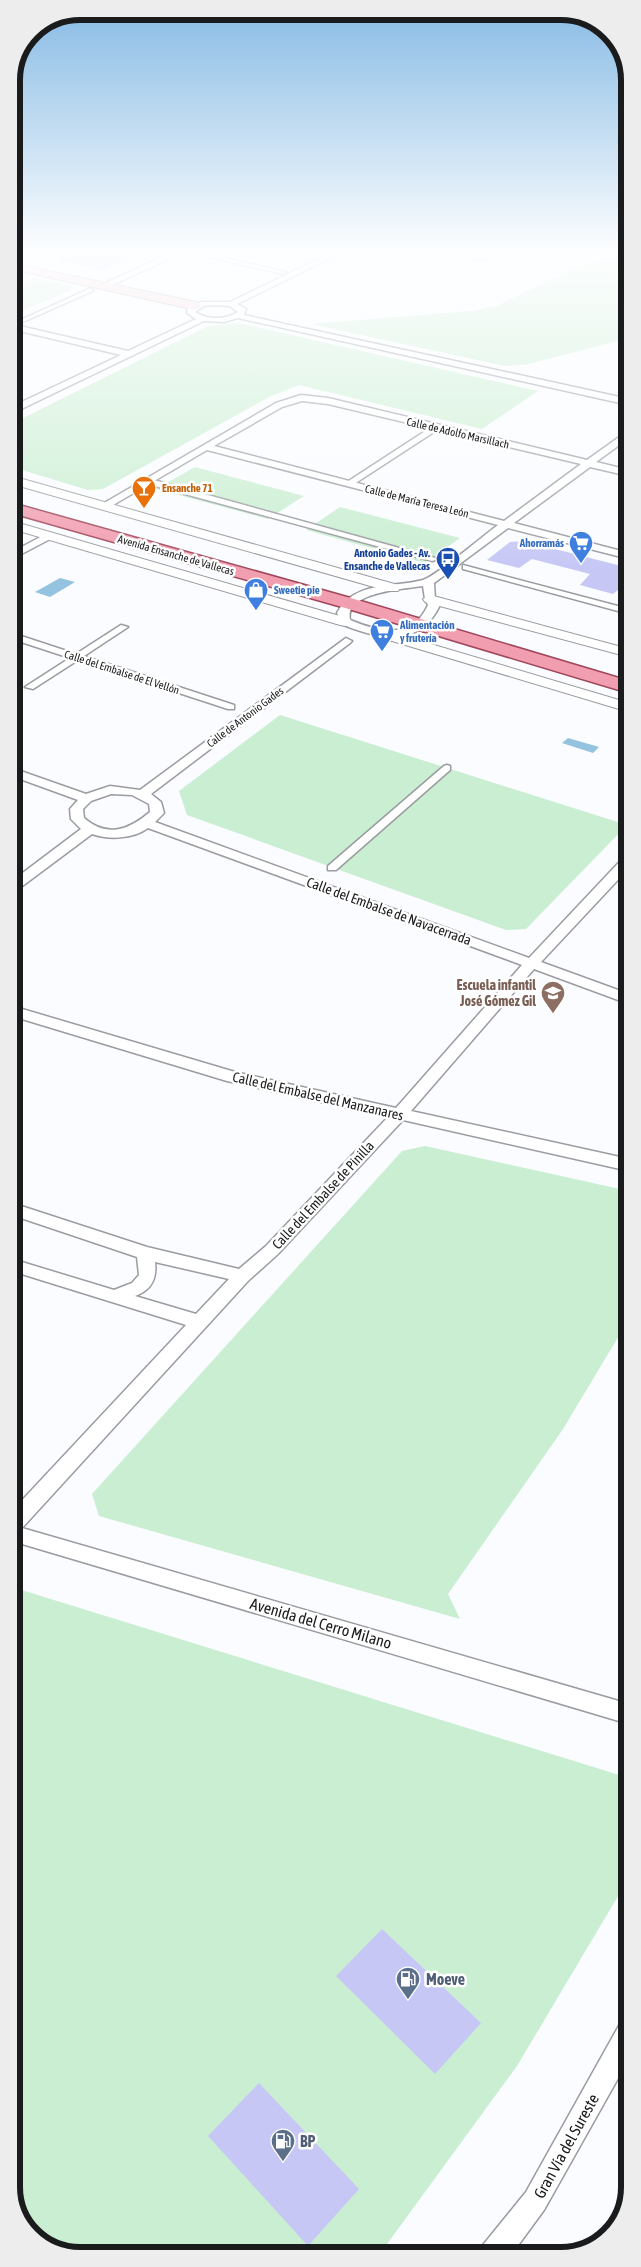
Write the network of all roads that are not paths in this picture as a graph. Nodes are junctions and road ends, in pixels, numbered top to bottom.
1 (117, 360) edge
2 (437, 360) edge
3 (20, 399) edge
4 (621, 400) edge
5 (30, 402) junction
6 (20, 407) edge
7 (436, 428) junction
8 (621, 439) edge
9 (205, 447) junction
10 (586, 463) junction
11 (621, 471) edge
12 (147, 481) junction
13 (20, 482) edge
14 (348, 484) junction
15 (20, 498) edge
16 (104, 506) junction
17 (20, 510) edge
18 (505, 524) junction
19 (20, 527) edge
20 (48, 536) junction
21 (20, 552) edge
22 (621, 554) edge
23 (434, 559) dead end
24 (466, 567) dead end
25 (428, 582) junction
26 (393, 588) junction
27 (354, 599) junction
28 (621, 610) edge
29 (427, 613) junction
30 (348, 624) junction
31 (124, 627) dead end
32 (372, 633) junction
33 (387, 635) junction
34 (20, 639) edge
35 (346, 641) junction
36 (621, 651) edge
37 (77, 657) junction
38 (621, 671) edge
39 (621, 684) edge
40 (30, 688) dead end
41 (621, 706) edge
42 (231, 707) dead end
43 (446, 768) dead end
44 (20, 775) edge
45 (143, 794) junction
46 (84, 798) junction
47 (149, 824) junction
48 (89, 830) junction
49 (332, 868) dead end
50 (621, 868) edge
51 (20, 881) edge
52 (532, 963) junction
53 (621, 996) edge
54 (20, 1013) edge
55 (399, 1115) junction
56 (621, 1163) edge
57 (20, 1212) edge
58 (146, 1253) junction
59 (20, 1267) edge
60 (242, 1276) junction
61 (115, 1296) junction
62 (200, 1322) junction
63 (20, 1516) edge
64 (20, 1535) edge
65 (621, 1711) edge
66 (621, 2047) edge
67 (499, 2247) edge

1 - 5 street
2 - 4 street
3 - 5 street
5 - 6 street
7 - 9 street, Calle de Adolfo Marsillach
7 - 10 street, Calle de Adolfo Marsillach
7 - 14 street
8 - 10 street
9 - 12 street, Calle de Adolfo Marsillach
9 - 14 street, Calle de María Teresa León
10 - 11 street, Calle de Adolfo Marsillach
10 - 18 street
12 - 16 street, Calle de Adolfo Marsillach
12 - 23 street
13 - 16 street, Avenida Ensanche de Vallecas
14 - 18 street, Calle de María Teresa León
15 - 27 main road, Avenida Ensanche de Vallecas
16 - 26 street, Avenida Ensanche de Vallecas
17 - 27 main road, Avenida Ensanche de Vallecas
18 - 22 street, Calle de María Teresa León
18 - 25 street
19 - 20 street, Avenida Ensanche de Vallecas
20 - 21 street
20 - 30 street, Avenida Ensanche de Vallecas
24 - 28 street
25 - 26 street
25 - 29 street
26 - 27 street
26 - 29 street, Avenida Ensanche de Vallecas
27 - 29 main road, Avenida Ensanche de Vallecas
27 - 30 street
29 - 33 street, Calle de Antonio Gades
29 - 36 street, Avenida Ensanche de Vallecas
29 - 38 main road, Avenida Ensanche de Vallecas
29 - 39 main road, Avenida Ensanche de Vallecas
30 - 32 street, Avenida Ensanche de Vallecas
30 - 35 street
31 - 37 street
32 - 33 street, Calle de Antonio Gades
32 - 35 street, Calle de Antonio Gades
33 - 41 street
34 - 37 street, Calle del Embalse de El Vellón
35 - 45 street, Calle de Antonio Gades
37 - 40 street
37 - 42 street, Calle del Embalse de El Vellón
43 - 49 street
44 - 46 street
45 - 46 street
45 - 47 street
46 - 48 street
47 - 48 street
47 - 52 street, Calle del Embalse de Navacerrada
48 - 51 street
50 - 52 street, Calle del Embalse de Pinilla
52 - 53 street, Calle del Embalse de Navacerrada
52 - 55 street, Calle del Embalse de Pinilla
54 - 55 street, Calle del Embalse del Manzanares
55 - 56 street, Calle del Embalse del Manzanares
55 - 60 street, Calle del Embalse de Pinilla
57 - 58 street
58 - 60 street
58 - 61 street
59 - 61 street
60 - 62 street, Calle del Embalse de Pinilla
61 - 62 street
62 - 63 street, Calle del Embalse de Pinilla
64 - 65 street, Avenida del Cerro Milano
66 - 67 street, Gran Vía del Sureste

